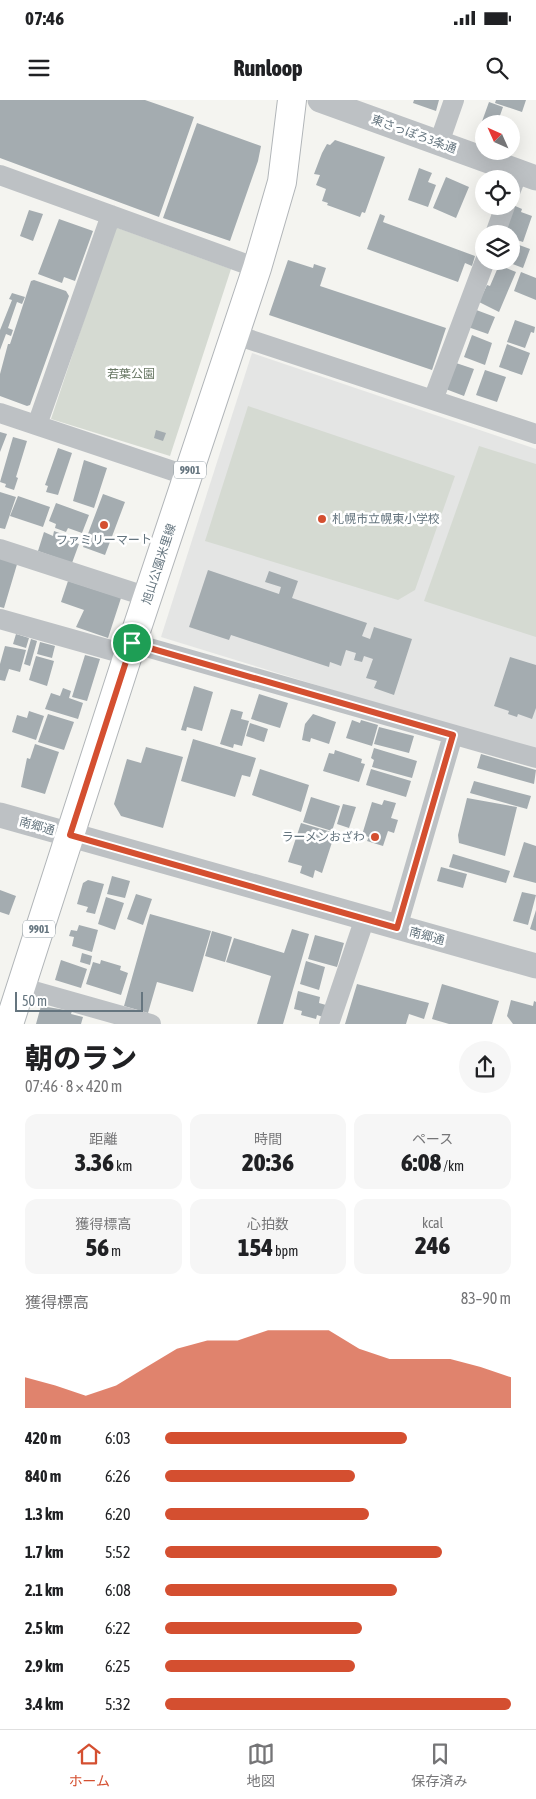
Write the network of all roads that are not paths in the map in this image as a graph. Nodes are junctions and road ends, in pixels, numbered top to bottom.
1 (292, 100) edge
2 (320, 100) edge
3 (454, 100) edge
4 (439, 143) junction
5 (0, 175) edge
6 (522, 180) edge
7 (111, 216) junction
8 (257, 268) junction
9 (482, 270) edge
10 (236, 334) junction
11 (433, 400) junction
12 (0, 413) edge
13 (37, 425) junction
14 (535, 430) edge
15 (188, 476) junction
16 (0, 548) edge
17 (148, 597) junction
18 (0, 619) edge
19 (130, 649) junction
20 (453, 735) junction
21 (536, 758) edge
22 (0, 815) edge
23 (70, 835) junction
24 (365, 918) junction
25 (397, 928) junction
26 (536, 966) edge
27 (10, 1007) edge
28 (151, 1024) edge
29 (329, 1024) edge

1 - 8 main road, 旭山公園米里線 / 9901
2 - 4 street, 東さっぽろ3条通
3 - 4 street
4 - 6 street, 東さっぽろ3条通
5 - 7 street
7 - 8 street
7 - 13 street
8 - 10 main road, 旭山公園米里線 / 9901
9 - 11 street
10 - 11 street
10 - 15 main road, 旭山公園米里線 / 9901
11 - 14 street
12 - 13 street
13 - 15 street
15 - 17 main road, 旭山公園米里線 / 9901
16 - 17 street
17 - 19 main road, 旭山公園米里線 / 9901
18 - 19 street
19 - 20 street
19 - 23 main road, 旭山公園米里線 / 9901
20 - 21 street
20 - 25 street
22 - 23 street, 南郷通
23 - 24 street, 南郷通
23 - 27 main road, 旭山公園米里線 / 9901
24 - 25 street, 南郷通
24 - 29 street
25 - 26 street, 南郷通
27 - 28 street

